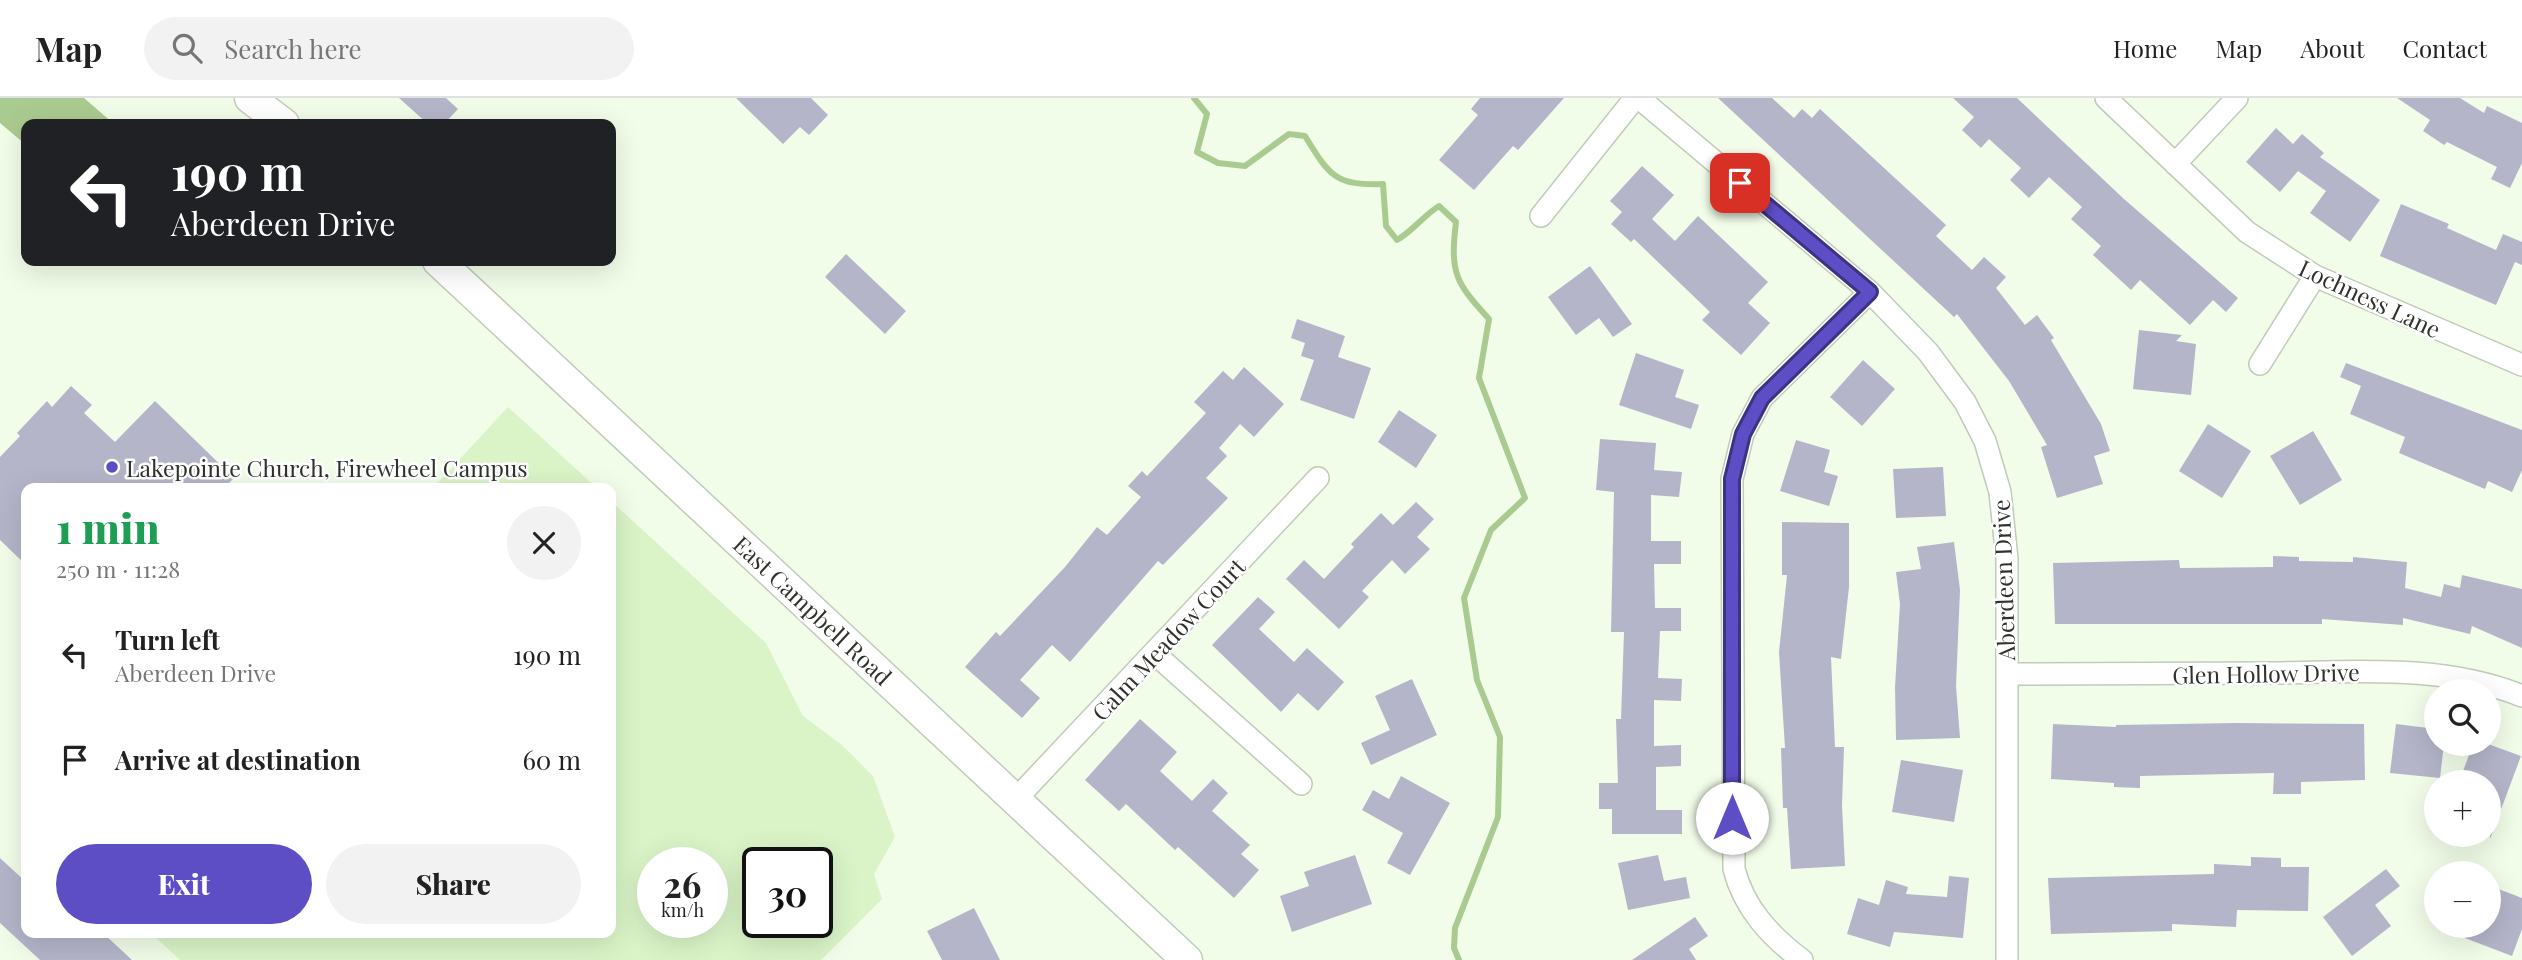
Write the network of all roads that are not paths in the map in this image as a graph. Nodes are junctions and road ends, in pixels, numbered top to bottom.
1 (250, 98) edge
2 (279, 98) edge
3 (1637, 98) edge
4 (2106, 98) edge
5 (2236, 98) edge
6 (277, 119) edge
7 (297, 119) edge
8 (2175, 164) junction
9 (1541, 216) dead end
10 (443, 266) edge
11 (2315, 276) junction
12 (1870, 292) junction
13 (2260, 364) dead end
14 (2522, 365) edge
15 (1318, 478) dead end
16 (1155, 654) junction
17 (2007, 674) junction
18 (2522, 696) edge
19 (1301, 785) dead end
20 (1016, 799) junction
21 (1186, 960) edge
22 (1802, 960) edge
23 (2007, 960) edge

1 - 6 main road
2 - 7 main road
3 - 9 street
3 - 12 street, Aberdeen Drive
4 - 8 street, Lochness Lane
5 - 8 street
8 - 11 street, Lochness Lane
10 - 20 main road, East Campbell Road
11 - 13 street
11 - 14 street, Lochness Lane
12 - 17 street, Aberdeen Drive
12 - 22 street
15 - 16 street, Calm Meadow Court
16 - 19 street
16 - 20 street, Calm Meadow Court
17 - 18 street, Glen Hollow Drive
17 - 23 street, Aberdeen Drive
20 - 21 main road, East Campbell Road

